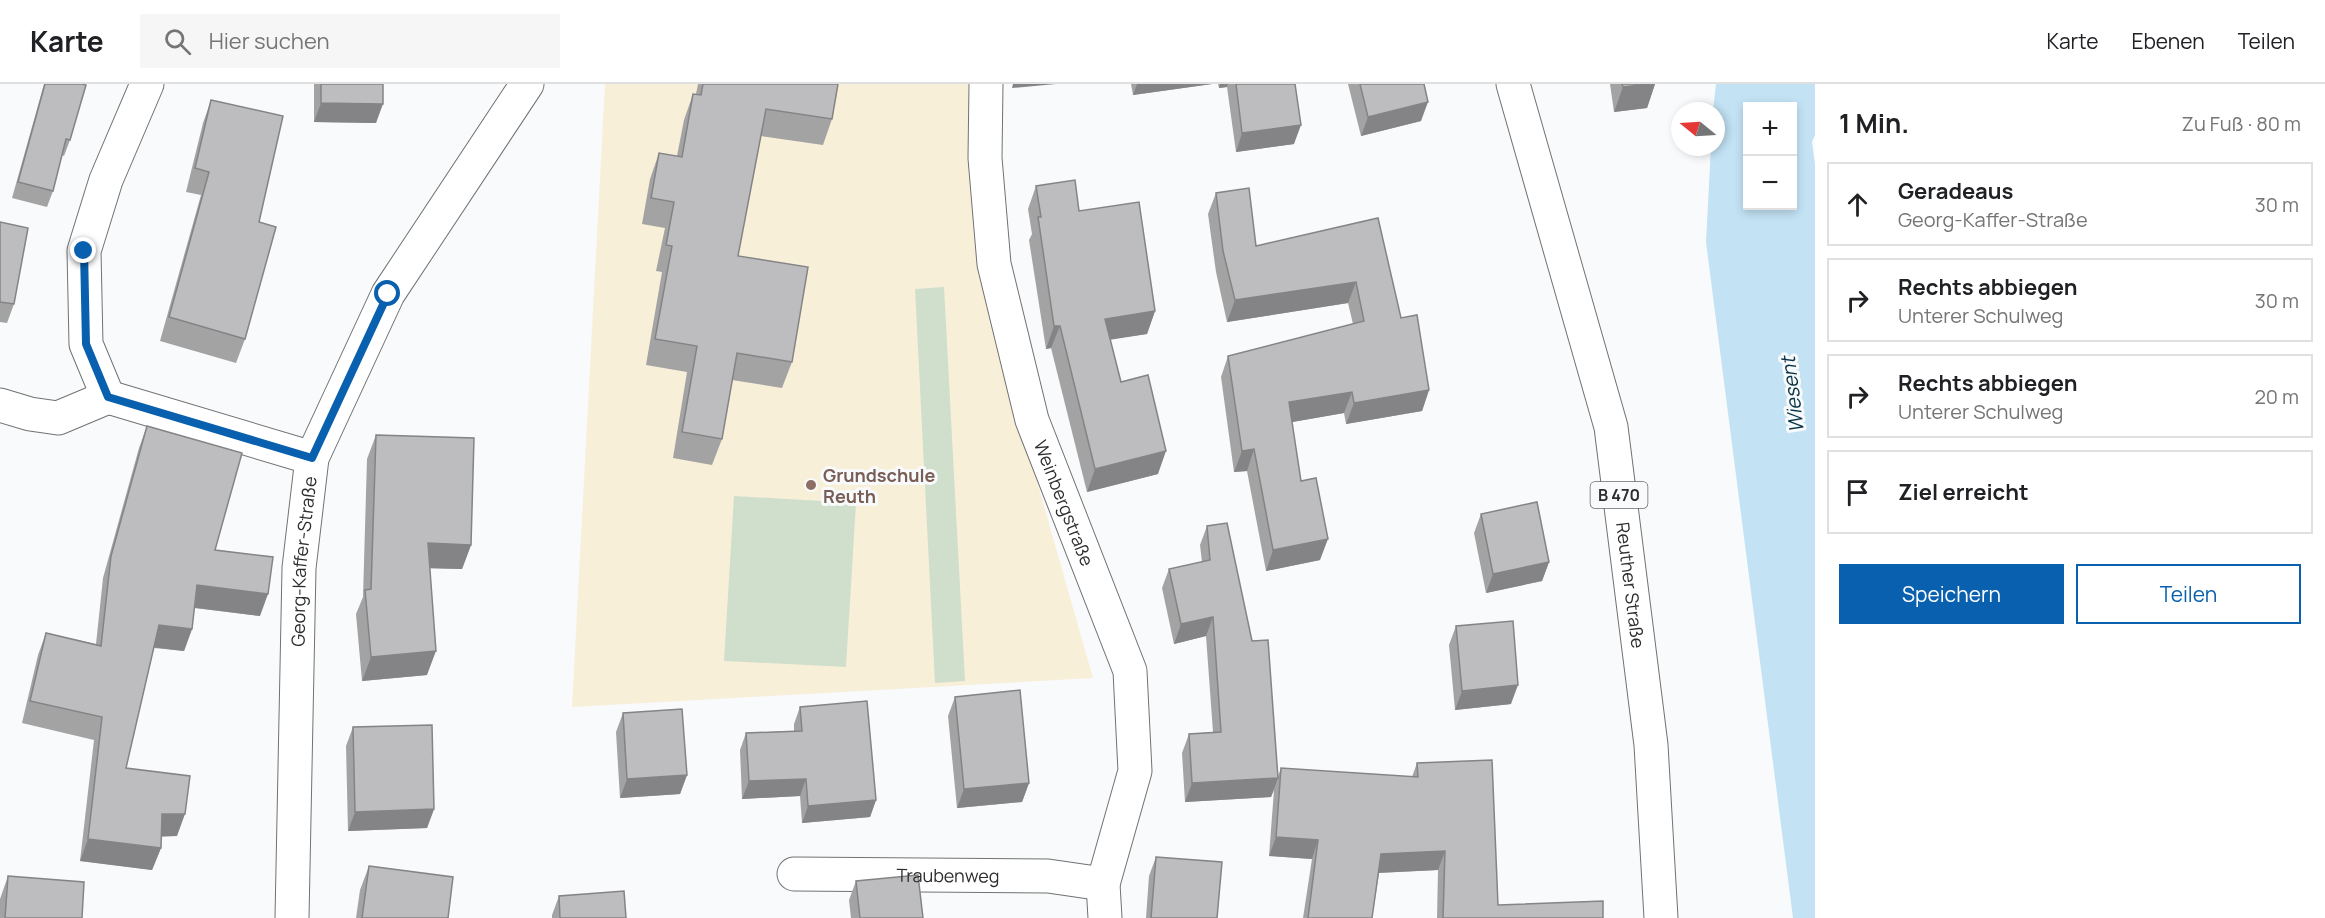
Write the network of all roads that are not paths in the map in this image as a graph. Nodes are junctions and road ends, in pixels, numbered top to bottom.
1 (147, 84) edge
2 (527, 84) edge
3 (986, 84) edge
4 (1513, 84) edge
5 (108, 397) junction
6 (0, 405) edge
7 (312, 458) junction
8 (794, 874) dead end
9 (1103, 884) junction
10 (292, 918) edge
11 (1105, 918) edge
12 (1660, 918) edge

1 - 5 street
2 - 7 street, Georg-Kaffer-Straße
3 - 9 street, Weinbergstraße
4 - 12 street, Reuther Straße / B 470
5 - 6 street
5 - 7 street
7 - 10 street, Georg-Kaffer-Straße
8 - 9 street, Traubenweg
9 - 11 street, Weinbergstraße

